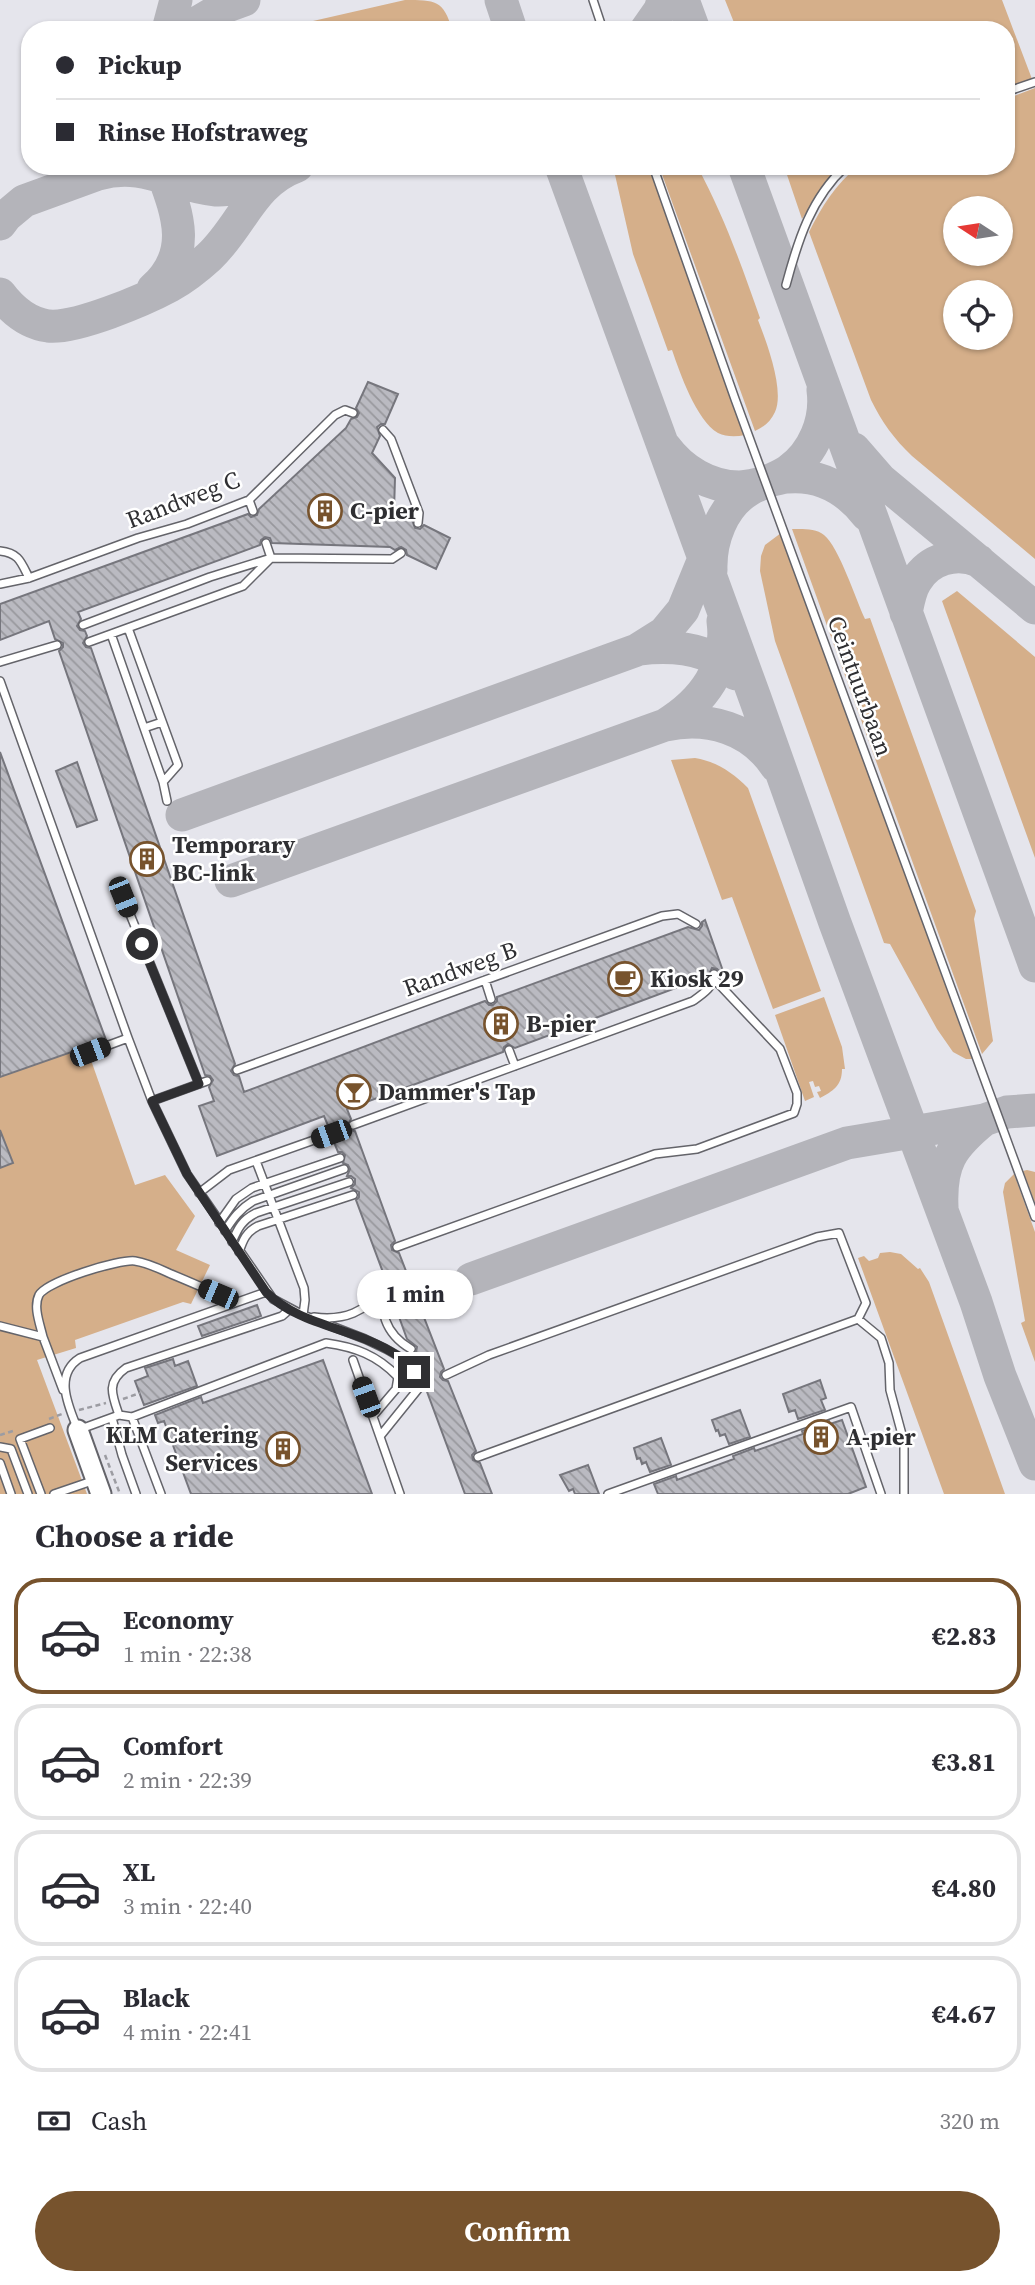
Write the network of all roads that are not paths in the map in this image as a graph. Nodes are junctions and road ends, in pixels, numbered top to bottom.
1 (593, 0) edge
2 (600, 21) edge
3 (1035, 82) edge
4 (1015, 89) edge
5 (656, 175) edge
6 (838, 175) edge
7 (786, 285) dead end
8 (354, 413) dead end
9 (383, 430) dead end
10 (249, 500) junction
11 (253, 511) dead end
12 (418, 523) dead end
13 (266, 543) dead end
14 (0, 551) edge
15 (401, 553) dead end
16 (271, 558) junction
17 (29, 578) junction
18 (0, 584) edge
19 (83, 625) dead end
20 (128, 628) junction
21 (111, 634) junction
22 (89, 642) dead end
23 (57, 645) dead end
24 (0, 662) edge
25 (145, 675) junction
26 (0, 681) edge
27 (128, 682) junction
28 (162, 722) junction
29 (144, 729) junction
30 (163, 782) junction
31 (167, 801) dead end
32 (123, 897) dead end
33 (696, 924) dead end
34 (485, 980) junction
35 (491, 999) dead end
36 (128, 1038) junction
37 (509, 1050) dead end
38 (90, 1052) dead end
39 (515, 1066) junction
40 (237, 1070) dead end
41 (207, 1081) dead end
42 (199, 1084) junction
43 (152, 1101) junction
44 (353, 1125) dead end
45 (331, 1134) dead end
46 (340, 1158) dead end
47 (256, 1161) junction
48 (344, 1169) dead end
49 (349, 1182) dead end
50 (265, 1184) junction
51 (200, 1193) junction
52 (269, 1195) junction
53 (354, 1195) dead end
54 (273, 1207) junction
55 (1035, 1217) edge
56 (278, 1219) junction
57 (219, 1223) junction
58 (225, 1231) junction
59 (232, 1242) junction
60 (397, 1247) dead end
61 (239, 1252) junction
62 (266, 1292) junction
63 (237, 1302) junction
64 (290, 1309) junction
65 (303, 1315) junction
66 (858, 1319) junction
67 (0, 1326) edge
68 (43, 1337) junction
69 (411, 1349) dead end
70 (353, 1360) dead end
71 (446, 1376) dead end
72 (65, 1397) junction
73 (115, 1416) junction
74 (132, 1416) junction
75 (373, 1416) junction
76 (50, 1428) dead end
77 (78, 1430) junction
78 (381, 1435) junction
79 (0, 1447) edge
80 (478, 1457) dead end
81 (0, 1463) edge
82 (98, 1487) edge
83 (11, 1494) edge
84 (28, 1494) edge
85 (41, 1494) edge
86 (54, 1494) edge
87 (136, 1494) edge
88 (161, 1494) edge
89 (400, 1494) edge
90 (608, 1494) edge
91 (881, 1494) edge
92 (904, 1494) edge

1 - 2 lane
3 - 4 lane
5 - 55 lane, Ceintuurbaan
6 - 7 lane
8 - 10 lane, Randweg C
9 - 12 lane
10 - 11 lane
10 - 17 lane, Randweg C
13 - 16 lane
14 - 17 lane
15 - 16 lane
16 - 19 lane
16 - 20 lane
17 - 18 lane, Randweg C
20 - 21 lane
20 - 25 lane
21 - 22 lane
21 - 27 lane
23 - 24 lane
25 - 27 lane
25 - 28 lane
26 - 36 lane
27 - 29 lane
28 - 29 lane
28 - 30 lane
29 - 30 lane
30 - 31 lane
32 - 42 lane
33 - 34 lane, Randweg B
34 - 35 lane
34 - 40 lane, Randweg B
36 - 38 lane
36 - 43 lane
37 - 39 lane
39 - 44 lane
39 - 60 lane
41 - 42 lane
42 - 43 lane
43 - 51 lane
45 - 47 lane
46 - 50 lane
47 - 50 lane
47 - 51 lane
48 - 52 lane
49 - 54 lane
50 - 52 lane
50 - 57 lane
51 - 57 lane
52 - 54 lane
52 - 58 lane
53 - 56 lane
54 - 56 lane
54 - 59 lane
56 - 61 lane
56 - 65 lane
57 - 58 lane
58 - 59 lane
59 - 61 lane
61 - 62 lane
62 - 63 lane
62 - 64 lane
63 - 68 lane
63 - 72 lane
64 - 65 lane
64 - 73 lane
65 - 69 lane
65 - 78 lane
66 - 71 lane
66 - 80 lane
66 - 92 lane
67 - 68 lane
68 - 72 lane
70 - 75 lane
72 - 77 lane
73 - 74 lane
73 - 77 lane
73 - 87 lane
74 - 75 lane
74 - 88 lane
75 - 78 lane
76 - 85 lane
77 - 82 street
78 - 89 lane
79 - 84 lane
81 - 83 lane
82 - 86 lane
90 - 91 lane

